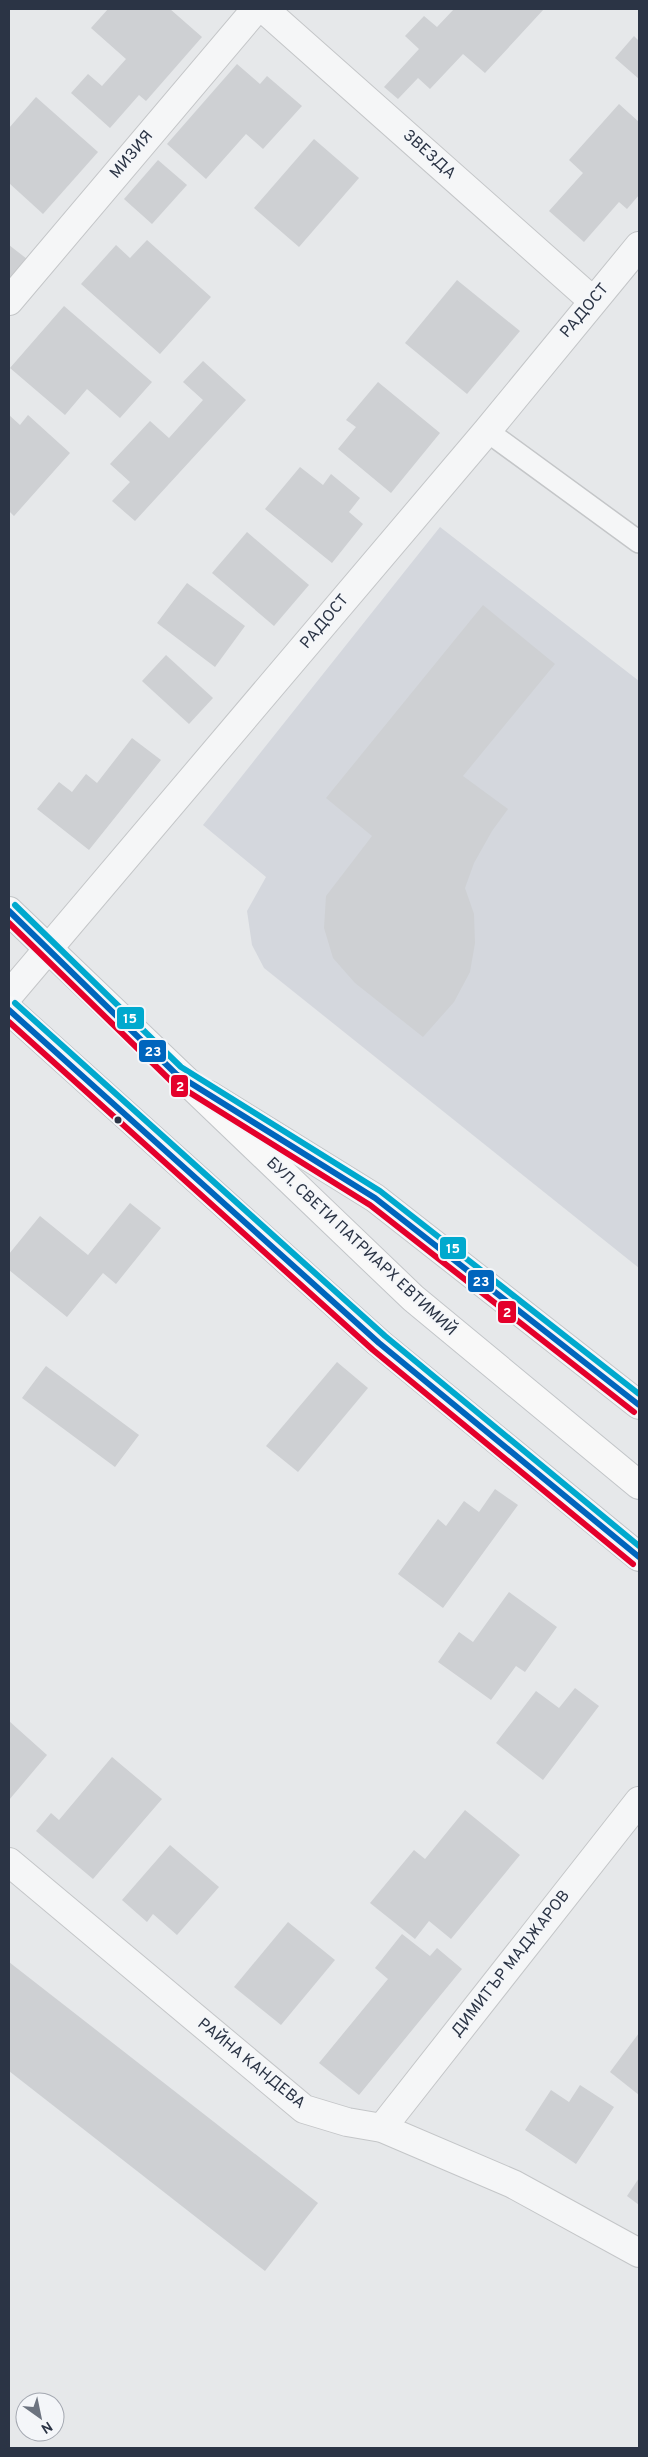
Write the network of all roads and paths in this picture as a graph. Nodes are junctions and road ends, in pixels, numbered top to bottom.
1 (256, 9) edge
2 (264, 9) edge
3 (639, 246) edge
4 (9, 301) edge
5 (593, 301) junction
6 (486, 431) junction
7 (639, 542) edge
8 (9, 912) edge
9 (48, 948) junction
10 (9, 995) edge
11 (9, 1010) edge
12 (176, 1074) junction
13 (639, 1405) edge
14 (639, 1486) edge
15 (639, 1558) edge
16 (639, 1801) edge
17 (9, 1862) edge
18 (382, 2128) junction
19 (639, 2253) edge

1 - 4 street, МИЗИЯ
2 - 5 street, ЗВЕЗДА
3 - 5 street, РАДОСТ
5 - 6 street, РАДОСТ
6 - 7 lane
6 - 9 street, РАДОСТ
8 - 9 main road, БУЛ. СВЕТИ ПАТРИАРХ ЕВТИМИЙ
9 - 10 street, РАДОСТ
9 - 12 main road, БУЛ. СВЕТИ ПАТРИАРХ ЕВТИМИЙ
11 - 15 main road
12 - 13 street
12 - 14 main road, БУЛ. СВЕТИ ПАТРИАРХ ЕВТИМИЙ
16 - 18 street, ДИМИТЪР МАДЖАРОВ
17 - 18 street, РАЙНА КАНДЕВА
18 - 19 street, РАЙНА КАНДЕВА

